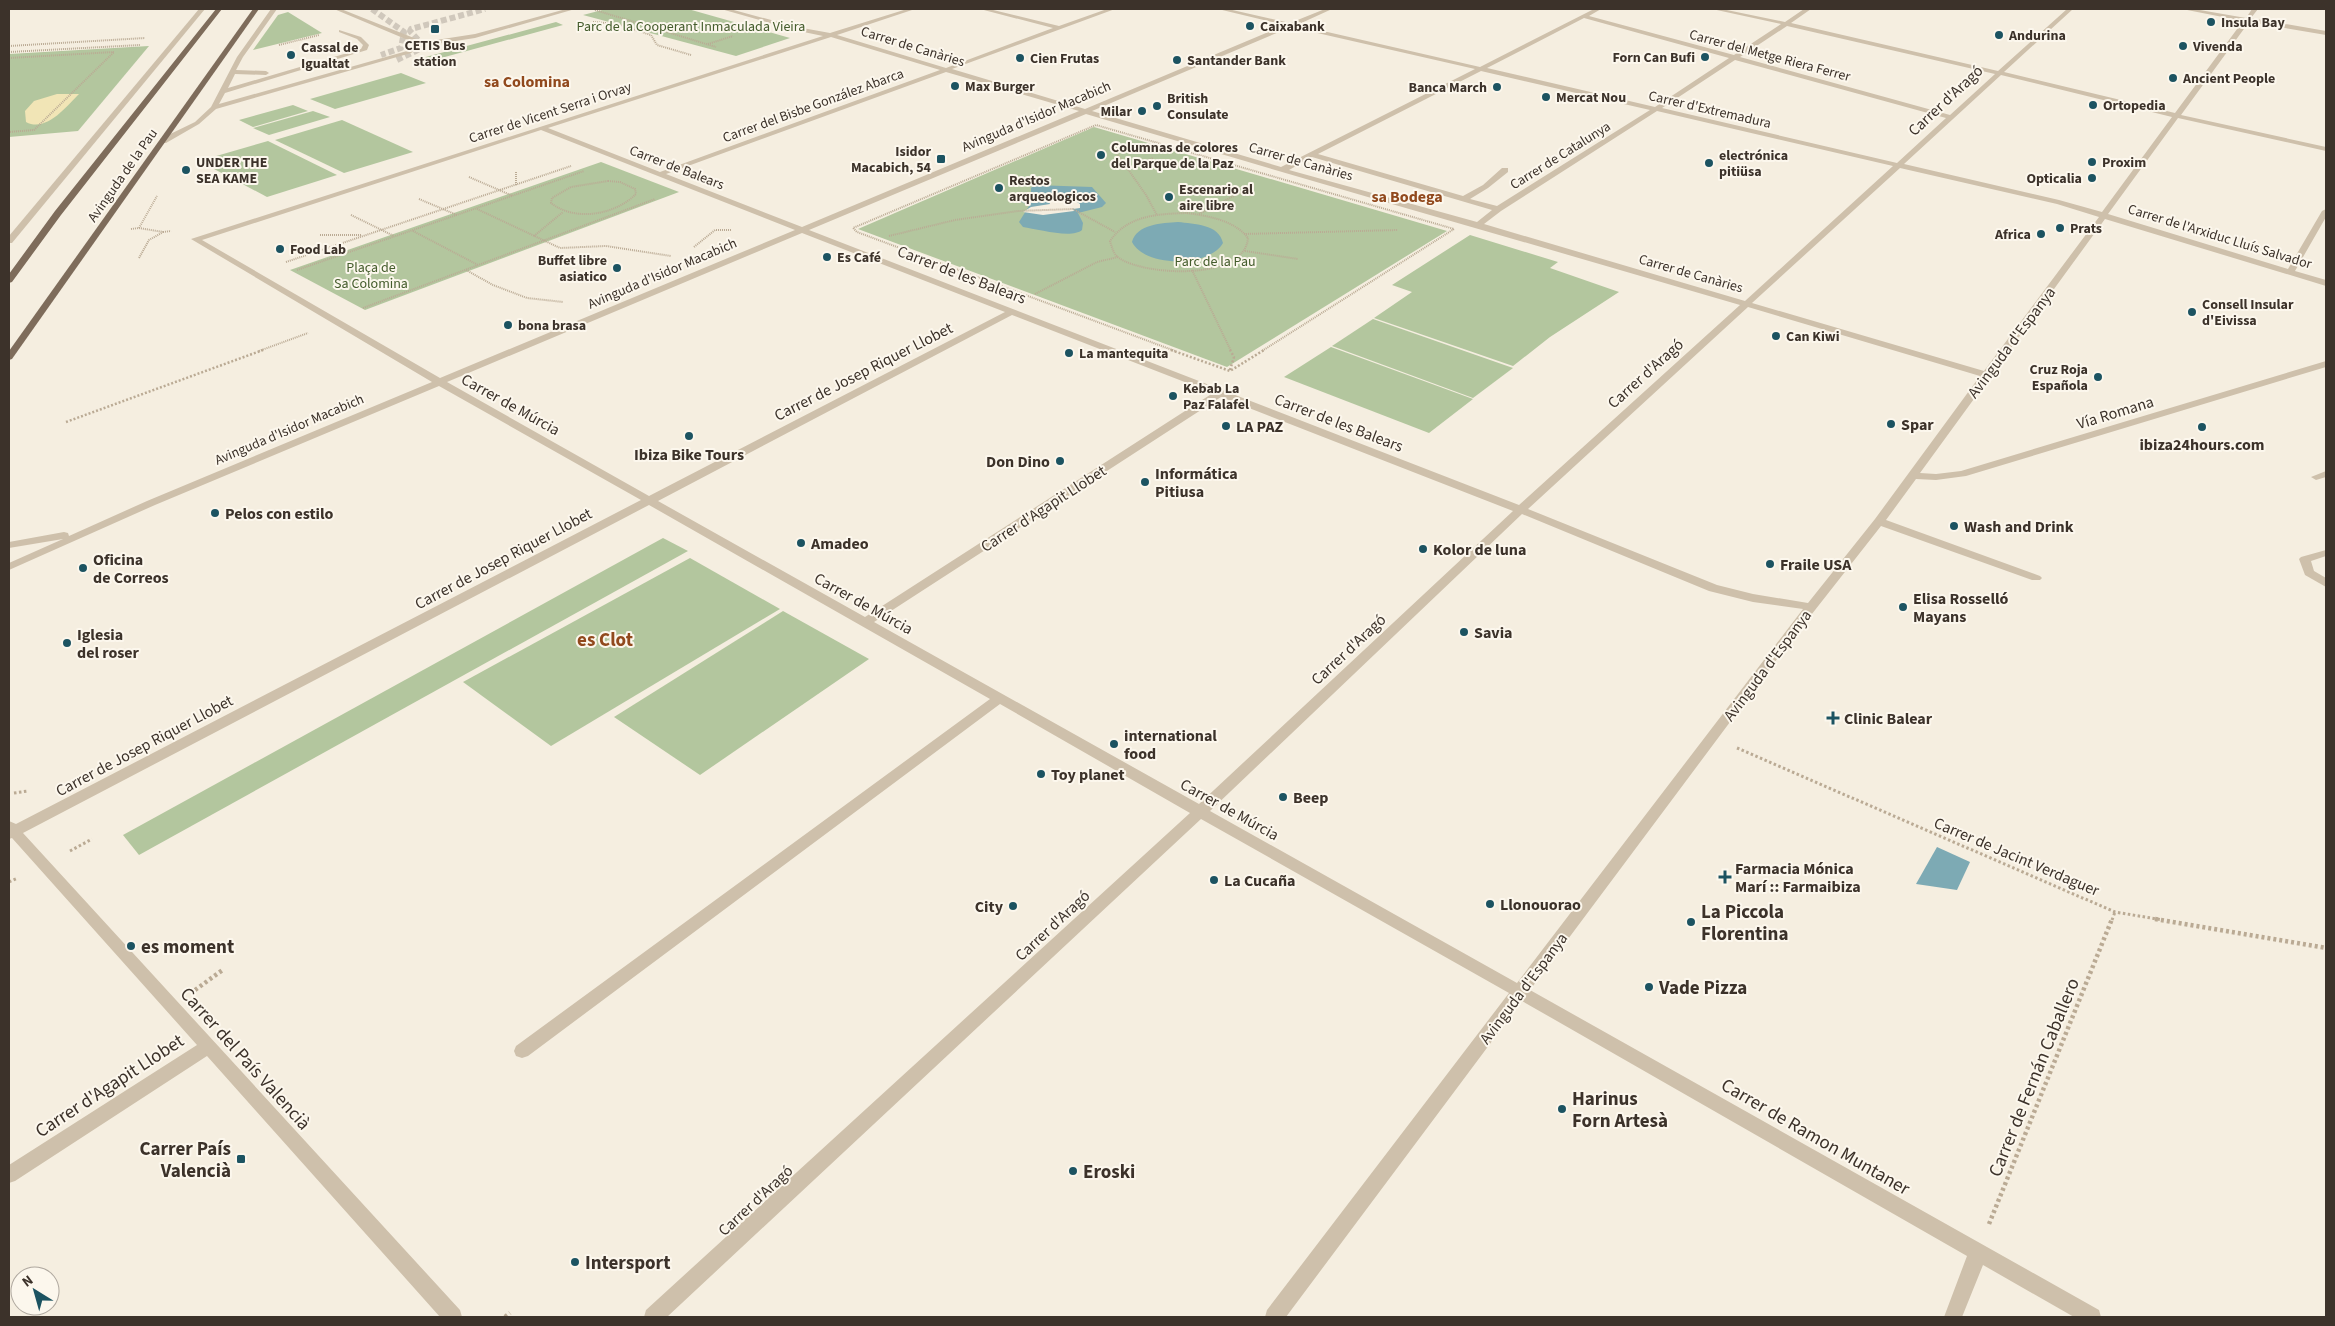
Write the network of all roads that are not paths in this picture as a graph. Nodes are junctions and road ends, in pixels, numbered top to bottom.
1 (202, 9) edge
2 (220, 9) edge
3 (256, 9) edge
4 (274, 9) edge
5 (337, 9) edge
6 (572, 9) edge
7 (724, 9) edge
8 (912, 9) edge
9 (983, 9) edge
10 (1112, 9) edge
11 (1221, 9) edge
12 (1329, 9) edge
13 (1598, 9) edge
14 (1715, 9) edge
15 (1808, 9) edge
16 (2070, 9) edge
17 (2185, 9) edge
18 (2255, 9) edge
19 (1583, 16) junction
20 (2247, 19) junction
21 (1786, 23) junction
22 (1289, 25) junction
23 (1059, 28) junction
24 (341, 31) dead end
25 (2326, 33) edge
26 (830, 35) junction
27 (456, 39) junction
28 (418, 42) junction
29 (408, 52) junction
30 (381, 54) tunnel mouth
31 (1734, 58) junction
32 (397, 60) tunnel mouth
33 (1482, 68) junction
34 (945, 70) junction
35 (232, 72) junction
36 (282, 73) junction
37 (1999, 74) junction
38 (223, 93) junction
39 (214, 108) junction
40 (1656, 109) junction
41 (1086, 111) junction
42 (1951, 116) junction
43 (2176, 117) junction
44 (541, 128) junction
45 (163, 141) junction
46 (2326, 148) edge
47 (1312, 156) junction
48 (1900, 166) junction
49 (1282, 170) junction
50 (1505, 170) dead end
51 (660, 174) junction
52 (1463, 199) junction
53 (1498, 209) junction
54 (2326, 211) edge
55 (2105, 214) junction
56 (1478, 225) junction
57 (804, 230) junction
58 (195, 239) joint
59 (9, 242) edge
60 (2290, 272) junction
61 (9, 280) edge
62 (2326, 283) edge
63 (1746, 304) junction
64 (1013, 312) junction
65 (9, 357) edge
66 (2326, 364) edge
67 (1986, 375) junction
68 (439, 382) junction
69 (1220, 393) junction
70 (1911, 475) junction
71 (649, 501) junction
72 (1521, 510) junction
73 (1879, 521) junction
74 (100, 525) junction
75 (9, 545) edge
76 (2326, 553) edge
77 (9, 567) edge
78 (2036, 578) dead end
79 (2326, 583) edge
80 (1811, 607) junction
81 (865, 622) junction
82 (1000, 698) junction
83 (1201, 811) junction
84 (11, 830) edge
85 (1520, 992) junction
86 (208, 1047) junction
87 (522, 1051) dead end
88 (9, 1175) edge
89 (1978, 1253) junction
90 (453, 1317) edge
91 (653, 1317) edge
92 (1274, 1317) edge
93 (1953, 1317) edge
94 (2092, 1317) edge

1 - 59 street
2 - 61 main road, Avinguda de la Pau
3 - 45 main road, Avinguda de la Pau
4 - 35 street
5 - 28 street
6 - 27 street
7 - 26 street, Carrer de Canàries
8 - 26 street, Carrer de Vicent Serra i Orvay
9 - 23 street
10 - 23 street, Carrer del Bisbe González Abarca
11 - 22 street, Carrer d'Extremadura
12 - 22 street, Avinguda d'Isidor Macabich
13 - 19 street
14 - 21 street
15 - 21 street, Carrer de Catalunya
16 - 37 street, Carrer d'Aragó
17 - 20 street
18 - 20 street, Avinguda d'Espanya
19 - 31 street, Carrer del Metge Riera Ferrer
19 - 33 street
20 - 25 street
20 - 43 street, Avinguda d'Espanya
21 - 31 street, Carrer de Catalunya
21 - 37 street
22 - 33 street, Carrer d'Extremadura
22 - 41 street, Avinguda d'Isidor Macabich
23 - 34 street, Carrer del Bisbe González Abarca
24 - 36 street
26 - 34 street, Carrer de Canàries
26 - 44 street, Carrer de Vicent Serra i Orvay
27 - 28 street
27 - 29 street
28 - 29 street
29 - 39 street
30 - 38 street
31 - 40 street, Carrer de Catalunya
31 - 42 street, Carrer del Metge Riera Ferrer
32 - 39 street
33 - 40 street, Carrer d'Extremadura
33 - 47 street
34 - 41 street, Carrer de Canàries
34 - 51 street, Carrer del Bisbe González Abarca
35 - 36 street
35 - 38 street
36 - 38 street
37 - 42 street, Carrer d'Aragó
37 - 43 street
38 - 39 street
39 - 45 street
40 - 48 street, Carrer d'Extremadura
40 - 53 street, Carrer de Catalunya
41 - 49 street, Carrer de Canàries
41 - 57 street, Avinguda d'Isidor Macabich
42 - 48 street, Carrer d'Aragó
43 - 46 street
43 - 55 street, Avinguda d'Espanya
44 - 51 street, Carrer de Balears
44 - 58 street, Carrer de Vicent Serra i Orvay
45 - 65 main road, Avinguda de la Pau
47 - 49 street
47 - 52 street
48 - 55 street, Carrer d'Extremadura
48 - 63 street, Carrer d'Aragó
49 - 56 street, Carrer de Canàries
50 - 52 street
51 - 57 street, Carrer de Balears
52 - 53 street
53 - 56 street, Carrer de Catalunya
54 - 60 street
55 - 60 street, Carrer de l'Arxiduc Lluís Salvador
55 - 67 street, Avinguda d'Espanya
56 - 63 street, Carrer de Canàries
57 - 64 street, Carrer de les Balears
57 - 68 street, Avinguda d'Isidor Macabich
58 - 68 street, Carrer de Múrcia
60 - 62 street, Carrer de l'Arxiduc Lluís Salvador
63 - 67 street, Carrer de Canàries
63 - 72 street, Carrer d'Aragó
64 - 69 street, Carrer de les Balears
64 - 71 street, Carrer de Josep Riquer Llobet
66 - 70 street, Vía Romana
67 - 70 street, Avinguda d'Espanya
68 - 71 street, Carrer de Múrcia
68 - 74 street, Avinguda d'Isidor Macabich
69 - 72 street, Carrer de les Balears
69 - 81 street, Carrer d'Agapit Llobet
70 - 73 street, Avinguda d'Espanya
71 - 81 street, Carrer de Múrcia
71 - 84 street, Carrer de Josep Riquer Llobet
72 - 80 street, Carrer de les Balears
72 - 83 street, Carrer d'Aragó
73 - 78 street
73 - 80 street, Avinguda d'Espanya
74 - 75 street
74 - 77 street, Avinguda d'Isidor Macabich
76 - 79 street
80 - 85 street, Avinguda d'Espanya
81 - 82 street, Carrer de Múrcia
82 - 83 street, Carrer de Múrcia
82 - 87 street
83 - 85 street, Carrer de Múrcia
83 - 91 street, Carrer d'Aragó
84 - 86 street, Carrer del País Valencià
85 - 89 street, Carrer de Ramon Muntaner
85 - 92 street, Avinguda d'Espanya
86 - 88 street, Carrer d'Agapit Llobet
86 - 90 street, Carrer del País Valencià
89 - 93 street
89 - 94 street, Carrer de Ramon Muntaner

